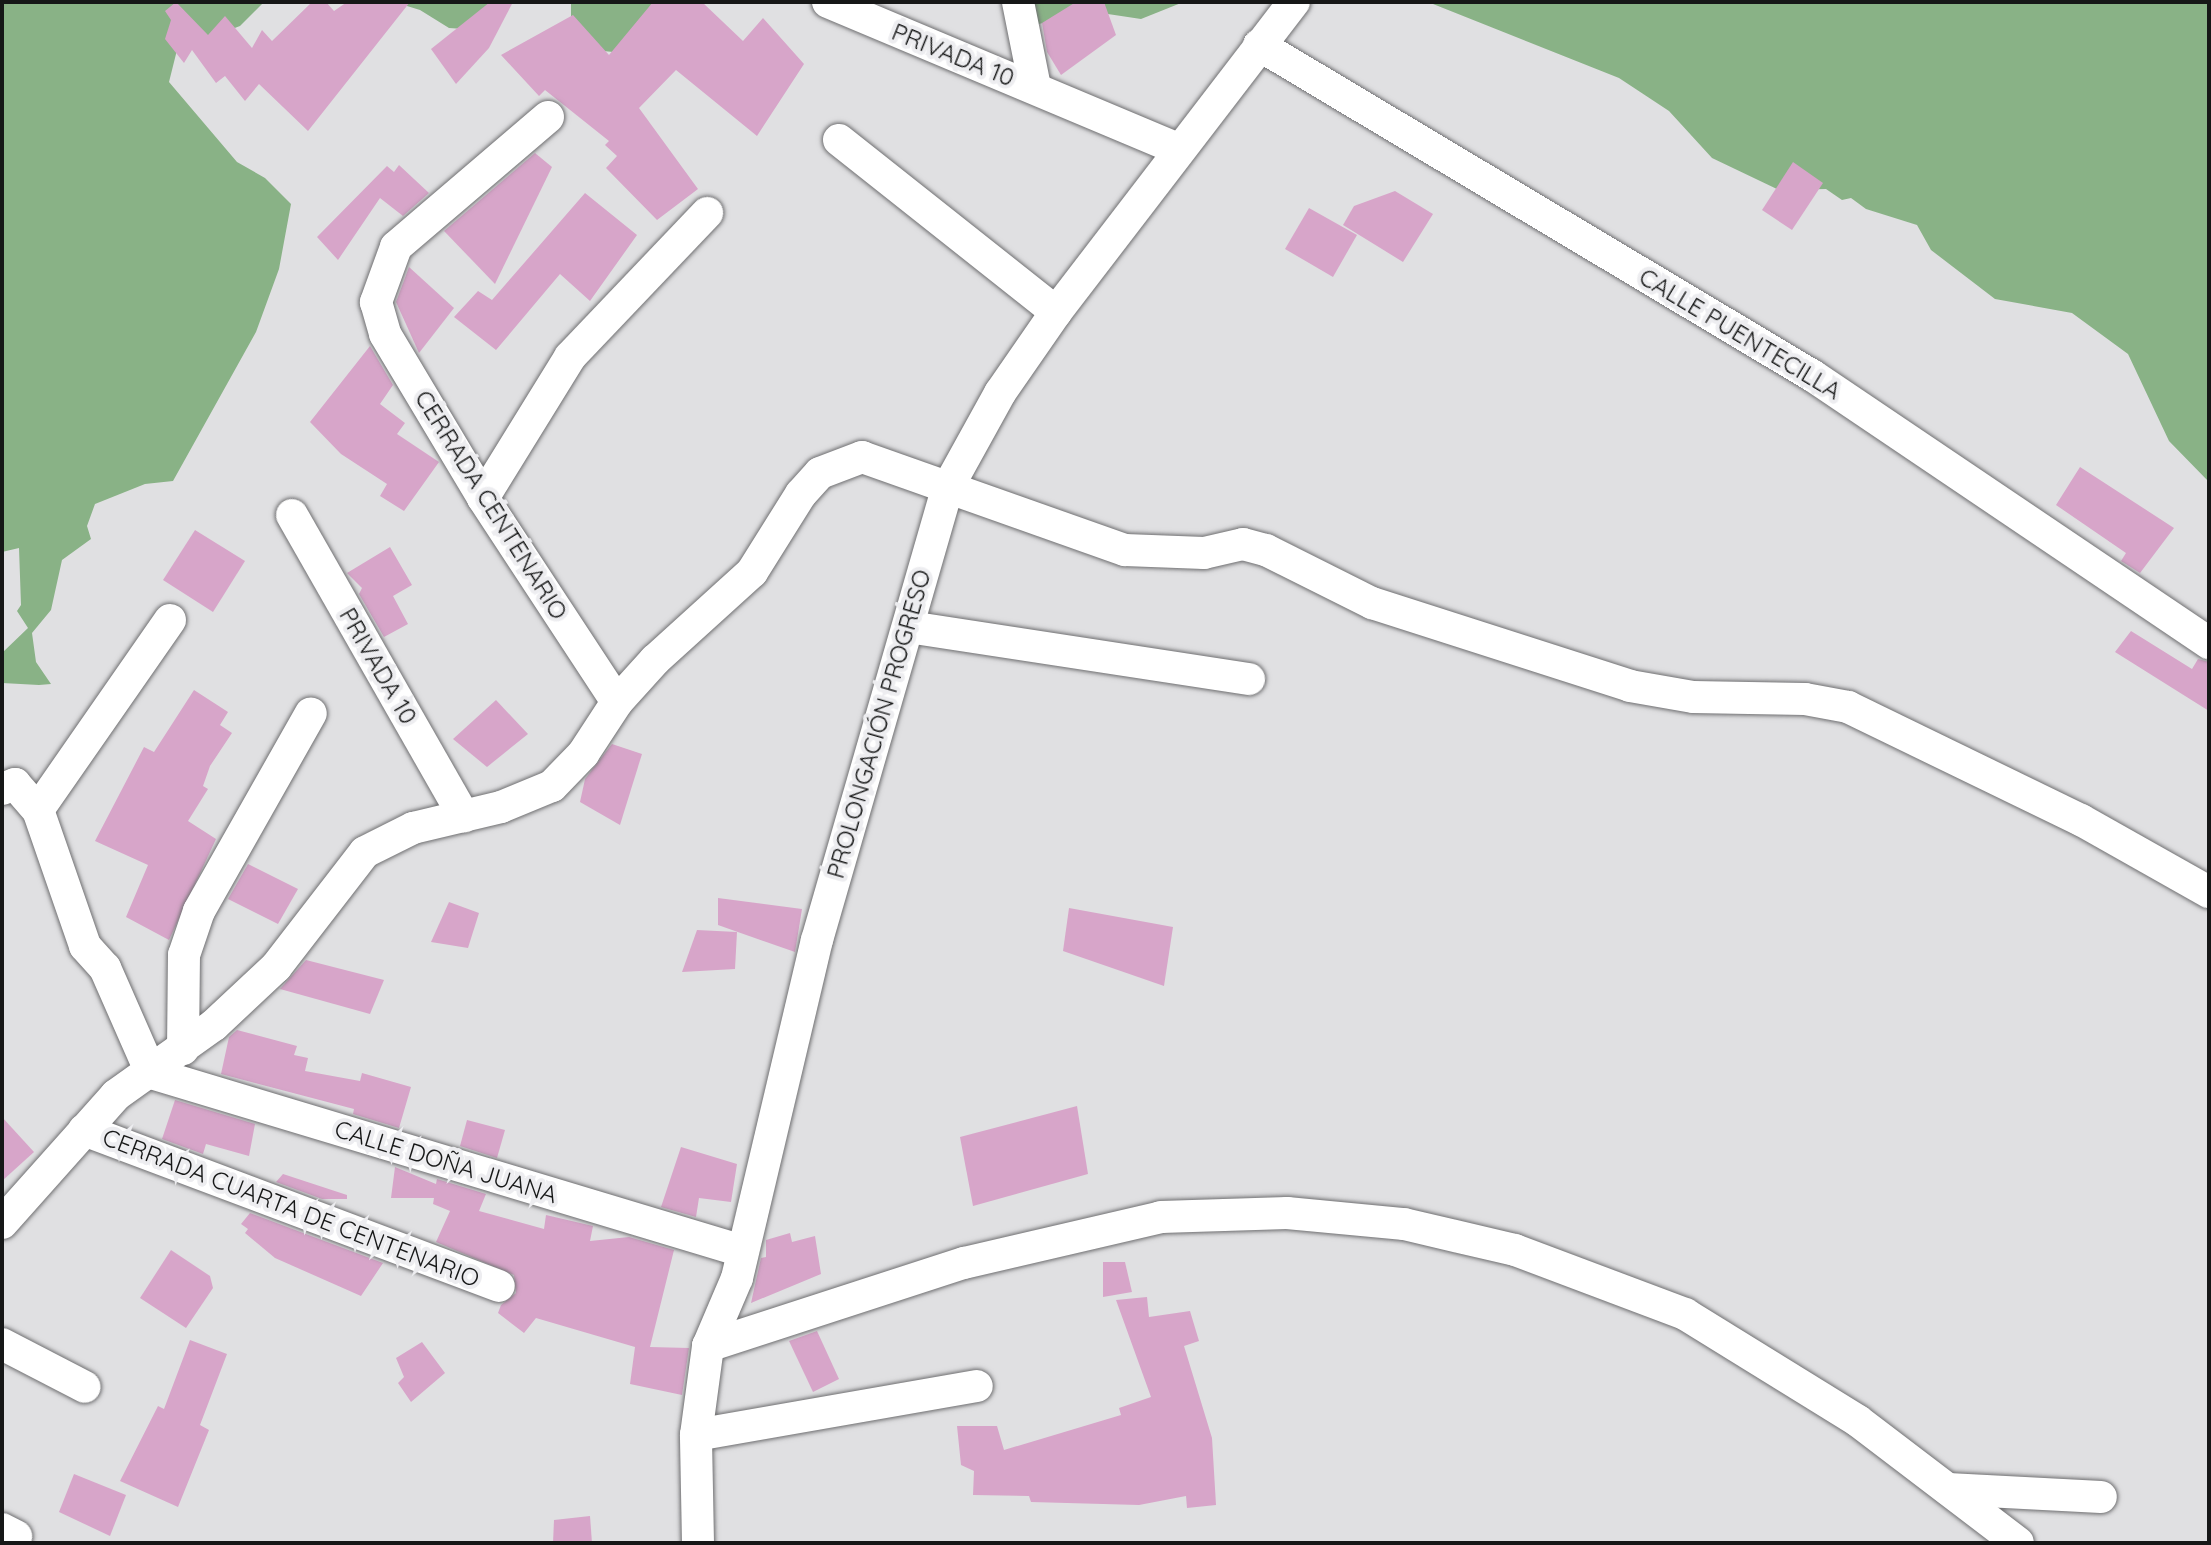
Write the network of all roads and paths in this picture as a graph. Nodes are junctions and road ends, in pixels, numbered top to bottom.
1 (828, 2) edge
2 (1018, 2) edge
3 (1294, 2) edge
4 (1259, 45) junction
5 (1035, 87) junction
6 (548, 117) dead end
7 (839, 140) dead end
8 (1177, 149) junction
9 (707, 213) dead end
10 (1056, 312) junction
11 (947, 489) junction
12 (483, 498) junction
13 (292, 515) dead end
14 (170, 620) dead end
15 (909, 627) junction
16 (2209, 643) edge
17 (1249, 679) dead end
18 (617, 702) junction
19 (311, 713) dead end
20 (2, 789) edge
21 (38, 810) junction
22 (464, 816) junction
23 (2209, 892) edge
24 (183, 1049) junction
25 (151, 1073) junction
26 (84, 1130) junction
27 (2, 1223) edge
28 (742, 1251) junction
29 (499, 1286) dead end
30 (2, 1344) edge
31 (708, 1346) junction
32 (977, 1386) dead end
33 (85, 1387) dead end
34 (696, 1435) junction
35 (1948, 1489) junction
36 (2101, 1497) dead end
37 (698, 1543) edge
38 (2018, 1543) edge

1 - 5 street, PRIVADA 10
2 - 5 street, PRIVADA 10
3 - 4 street, PROLONGACIÓN PROGRESO
4 - 8 street, PROLONGACIÓN PROGRESO
4 - 16 street, CALLE PUENTECILLA
5 - 8 street, PRIVADA 10
6 - 12 street, CERRADA CENTENARIO
7 - 10 street
8 - 10 street, PROLONGACIÓN PROGRESO
9 - 12 street
10 - 11 street, PROLONGACIÓN PROGRESO
11 - 15 street, PROLONGACIÓN PROGRESO
11 - 18 street
11 - 23 street
12 - 18 street, CERRADA CENTENARIO
13 - 22 street, PRIVADA 10
14 - 21 street
15 - 17 street
15 - 28 street, PROLONGACIÓN PROGRESO
18 - 22 street
19 - 24 street
20 - 21 street
21 - 25 street
22 - 24 street
24 - 25 street
25 - 26 street
25 - 28 street, CALLE DOÑA JUANA
26 - 27 street
26 - 29 street, CERRADA CUARTA DE CENTENARIO
28 - 31 street, PROLONGACIÓN PROGRESO
30 - 33 street
31 - 34 street, PROLONGACIÓN PROGRESO
31 - 35 street
32 - 34 street
34 - 37 street, PROLONGACIÓN PROGRESO
35 - 36 street
35 - 38 street

